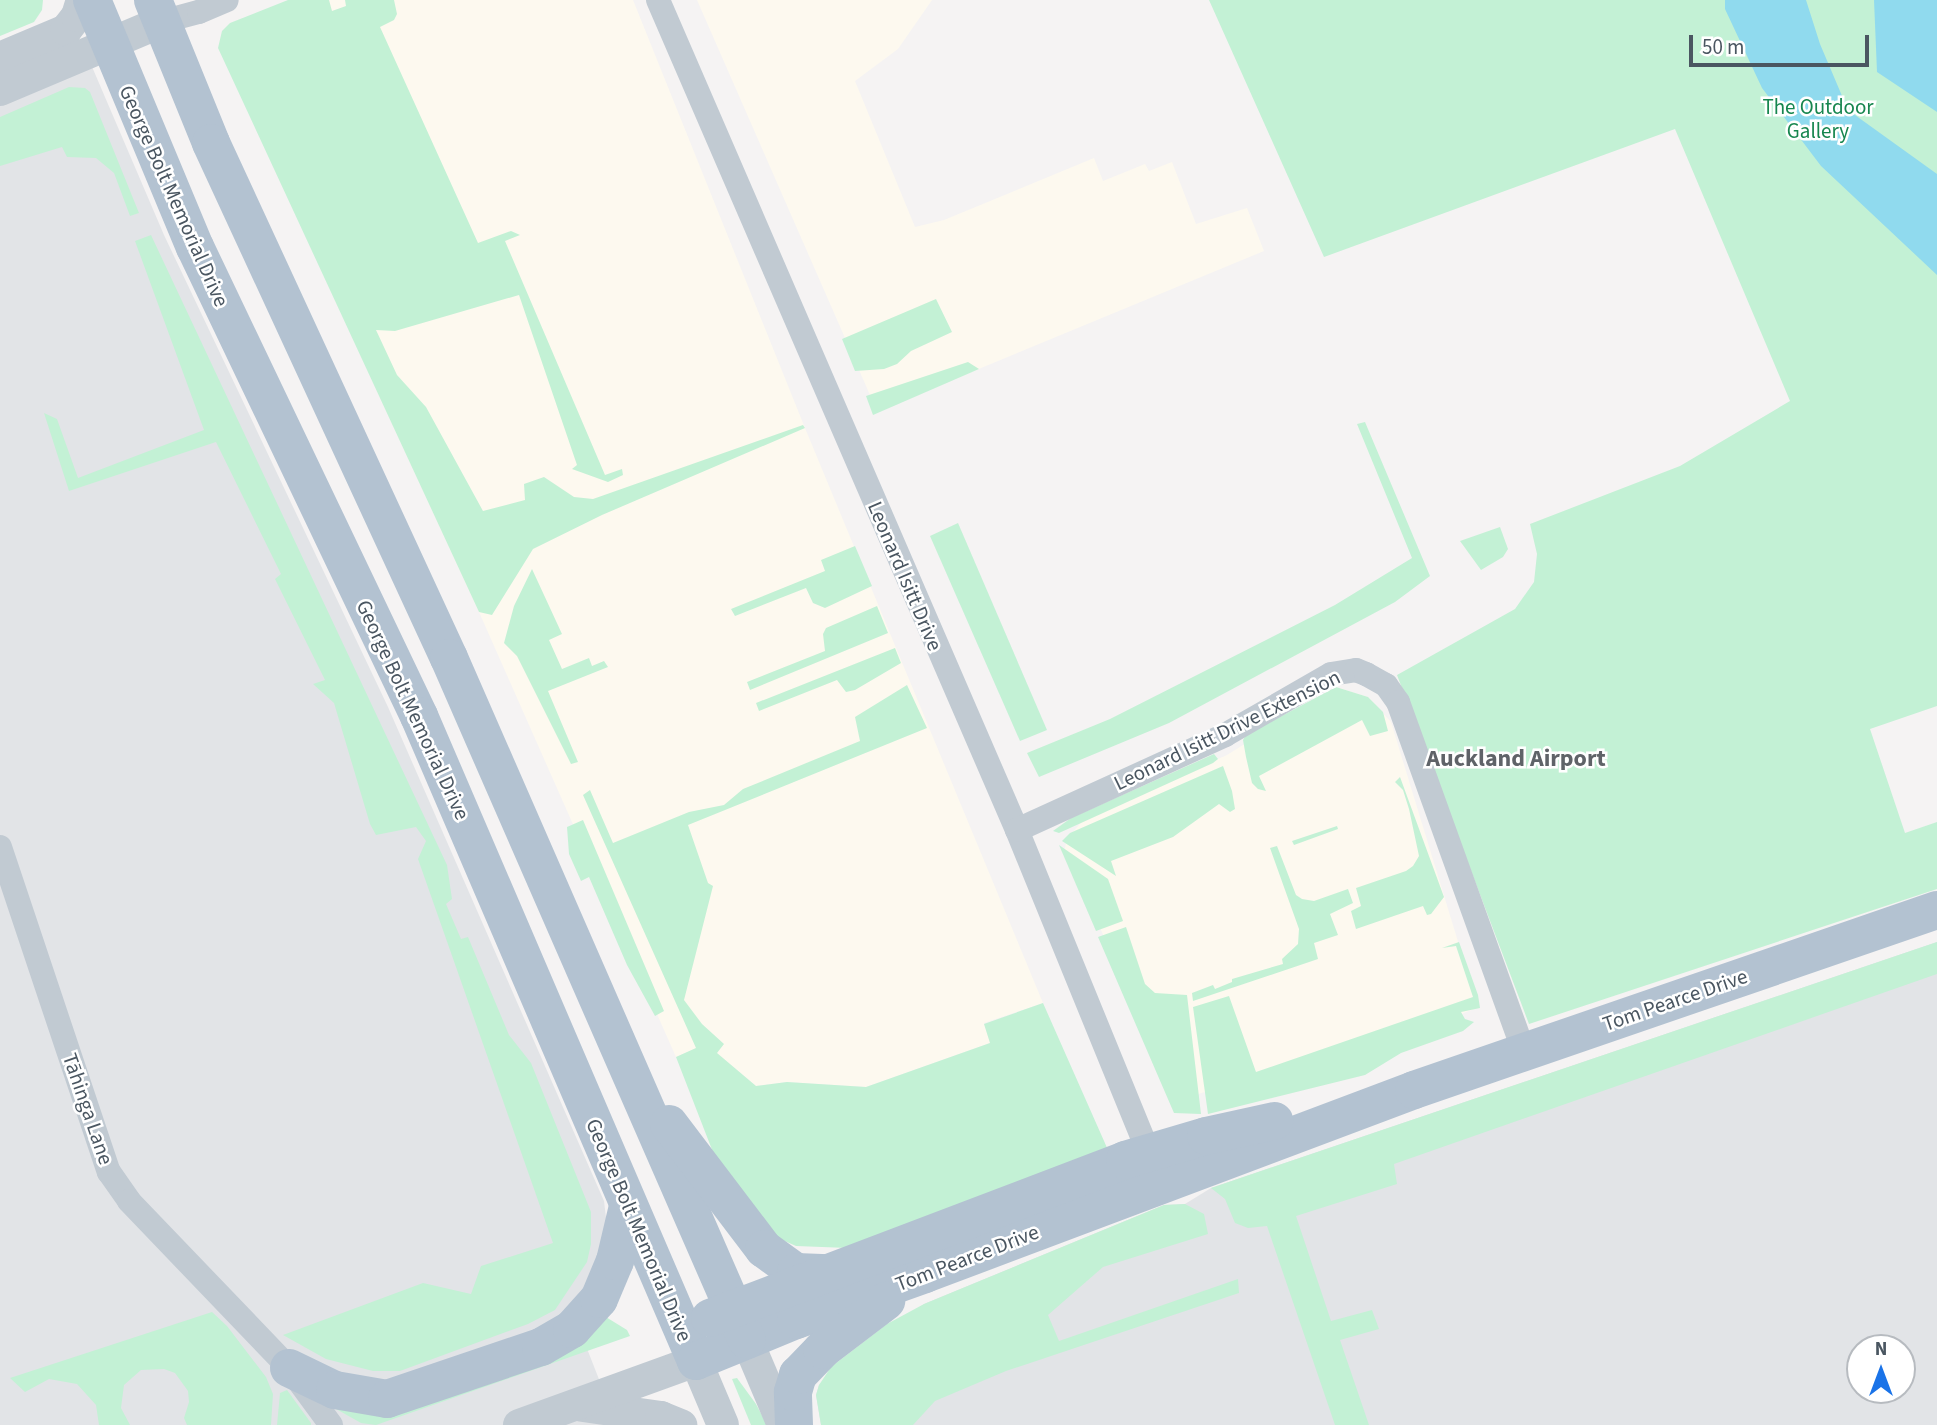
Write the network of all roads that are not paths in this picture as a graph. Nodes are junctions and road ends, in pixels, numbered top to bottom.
1 (82, 0) edge
2 (92, 0) edge
3 (228, 0) edge
4 (658, 0) edge
5 (165, 7) edge
6 (108, 44) junction
7 (0, 58) edge
8 (0, 90) edge
9 (1017, 830) junction
10 (0, 847) edge
11 (1937, 910) edge
12 (1524, 1052) junction
13 (631, 1072) junction
14 (1414, 1090) junction
15 (1149, 1153) junction
16 (628, 1206) junction
17 (828, 1273) junction
18 (925, 1275) junction
19 (740, 1324) junction
20 (689, 1345) junction
21 (289, 1368) junction
22 (577, 1405) junction
23 (331, 1425) edge
24 (519, 1425) edge
25 (681, 1425) edge
26 (723, 1425) edge
27 (783, 1425) edge
28 (794, 1425) edge

1 - 7 street
2 - 6 main road, George Bolt Memorial Drive
3 - 5 street
4 - 9 street, Leonard Isitt Drive
5 - 6 street
5 - 13 main road
6 - 8 street
6 - 16 main road, George Bolt Memorial Drive
9 - 12 street, Leonard Isitt Drive Extension
9 - 15 street, Leonard Isitt Drive
10 - 21 street, Tāhinga Lane
11 - 12 main road, Tom Pearce Drive
12 - 14 main road, Tom Pearce Drive
13 - 17 main road
13 - 19 main road
14 - 15 main road, Tom Pearce Drive
14 - 18 main road, Tom Pearce Drive
15 - 17 main road, Tom Pearce Drive
16 - 20 main road, George Bolt Memorial Drive
16 - 21 main road
17 - 19 main road, Tom Pearce Drive
18 - 19 main road, Tom Pearce Drive
18 - 28 main road
19 - 20 main road, Tom Pearce Drive
19 - 27 street
20 - 22 street, Tom Pearce Drive
20 - 26 street, George Bolt Memorial Drive
21 - 23 street, Tāhinga Lane
22 - 24 street, Tom Pearce Drive
22 - 25 street

